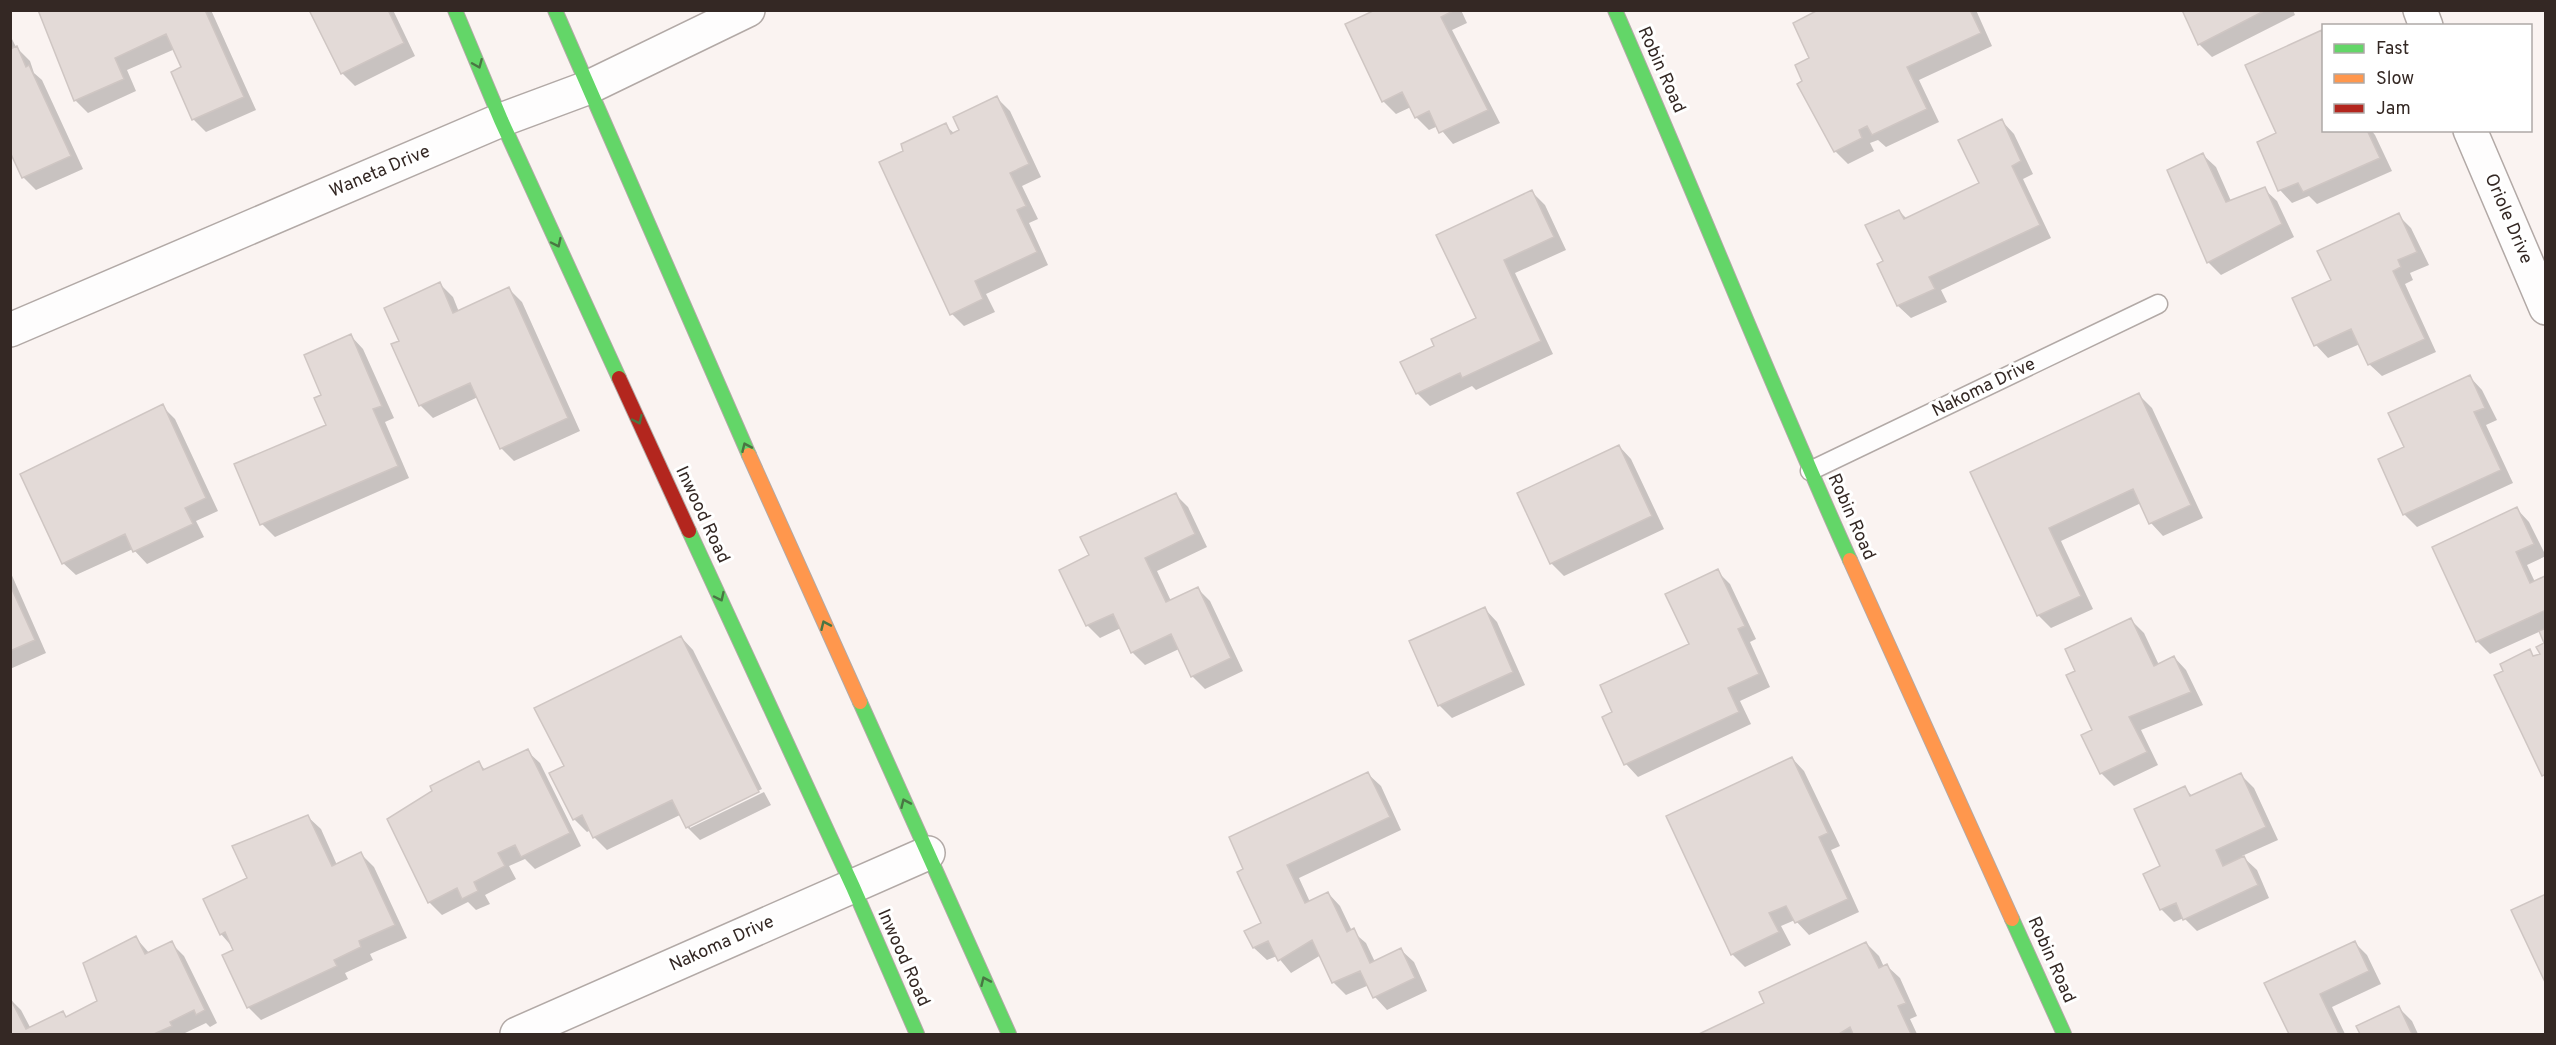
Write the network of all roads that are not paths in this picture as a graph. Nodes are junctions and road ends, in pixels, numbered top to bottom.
1 (455, 10) edge
2 (555, 10) edge
3 (748, 10) edge
4 (1615, 10) edge
5 (587, 88) junction
6 (501, 120) junction
7 (2471, 132) edge
8 (2543, 296) edge
9 (2158, 304) dead end
10 (10, 330) edge
11 (1810, 471) junction
12 (928, 854) junction
13 (853, 888) junction
14 (517, 1035) edge
15 (917, 1035) edge
16 (1009, 1035) edge
17 (2064, 1035) edge

1 -> 6 main road, Inwood Road
2 - 5 main road
3 - 5 street, Waneta Drive
4 - 11 main road, Robin Road
5 - 6 street, Waneta Drive
12 -> 5 main road
6 - 10 street, Waneta Drive
6 -> 13 main road, Inwood Road
7 - 8 street, Oriole Drive
9 - 11 lane, Nakoma Drive
11 - 17 main road, Robin Road
12 - 13 street, Nakoma Drive
16 -> 12 main road
13 - 14 street, Nakoma Drive
13 - 15 main road, Inwood Road

